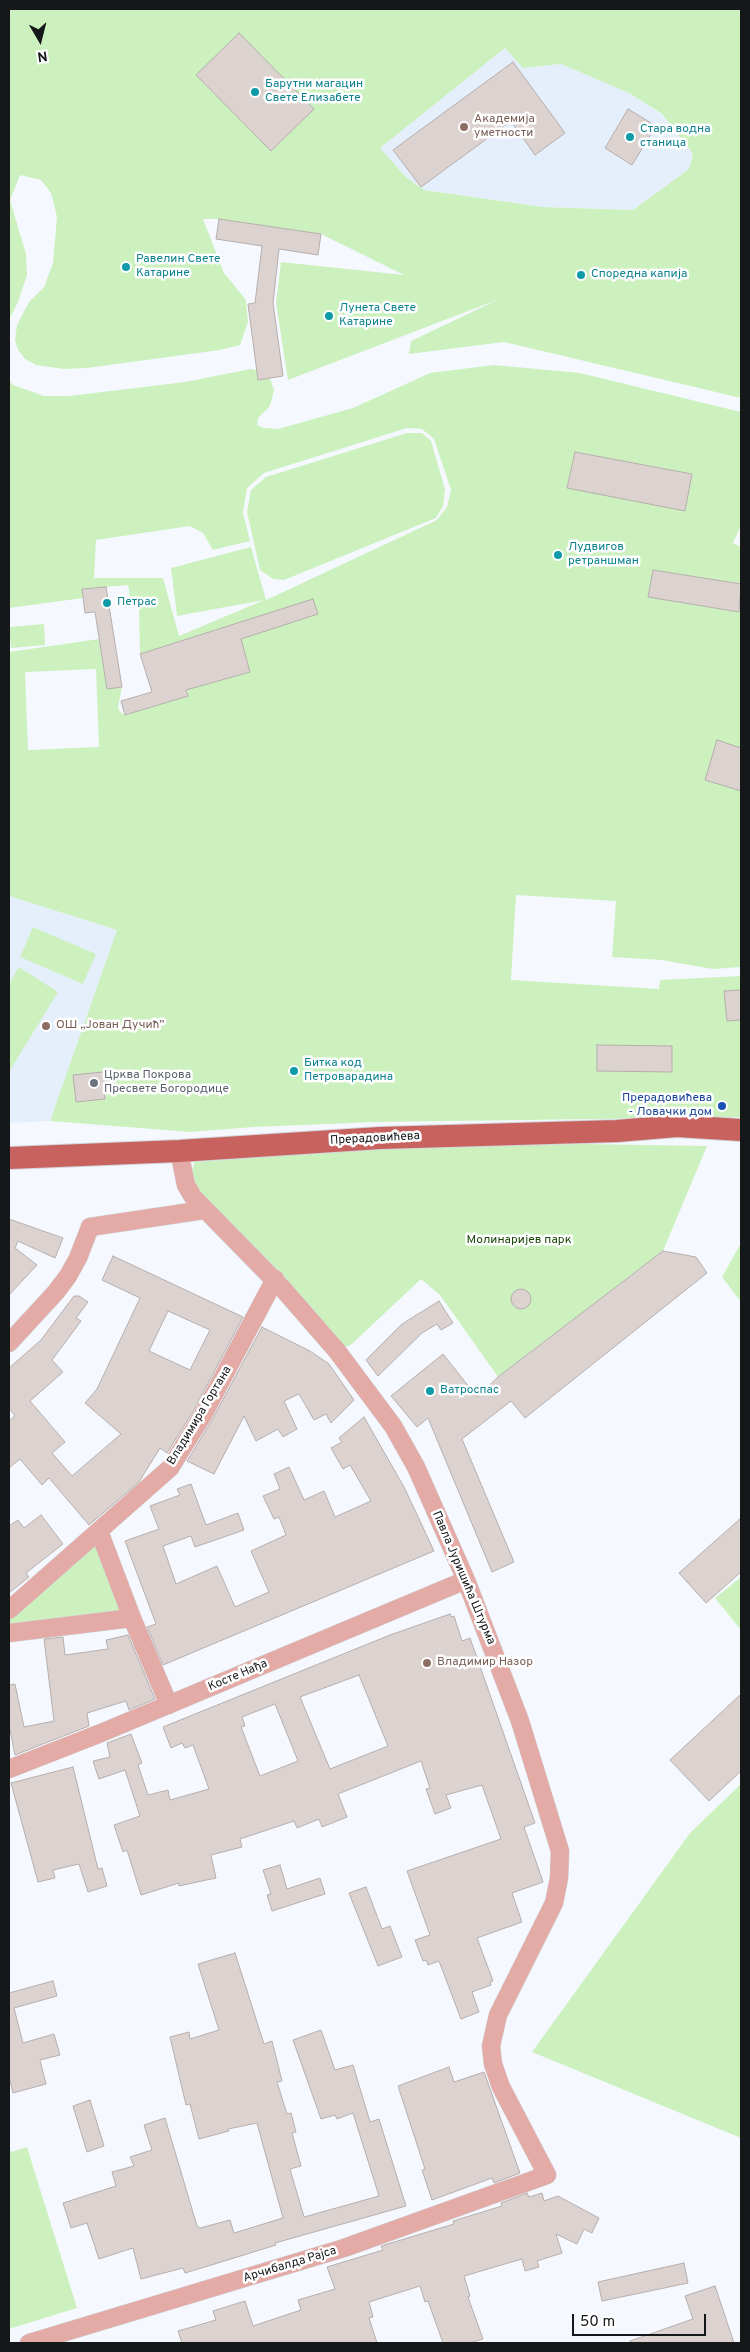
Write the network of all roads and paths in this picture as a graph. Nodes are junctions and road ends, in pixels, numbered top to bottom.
1 (741, 1130) edge
2 (179, 1151) junction
3 (9, 1158) edge
4 (204, 1210) junction
5 (275, 1279) junction
6 (9, 1343) edge
7 (99, 1531) junction
8 (466, 1580) junction
9 (9, 1610) edge
10 (132, 1618) junction
11 (9, 1632) edge
12 (169, 1704) junction
13 (9, 1769) edge
14 (547, 2175) joint
15 (29, 2343) edge

1 - 2 main road, Прерадовићева
2 - 3 main road, Прерадовићева
2 - 4 street, Павла Јуришића Штурма
4 - 5 street, Павла Јуришића Штурма
4 - 6 street
5 - 7 street, Владимира Гортана
5 - 8 street, Павла Јуришића Штурма
7 - 9 street, Владимира Гортана
7 - 10 street
8 - 12 street, Косте Нађа
8 - 14 street, Павла Јуришића Штурма
10 - 11 street
10 - 12 street
12 - 13 street, Косте Нађа
14 - 15 street, Арчибалда Рајса

